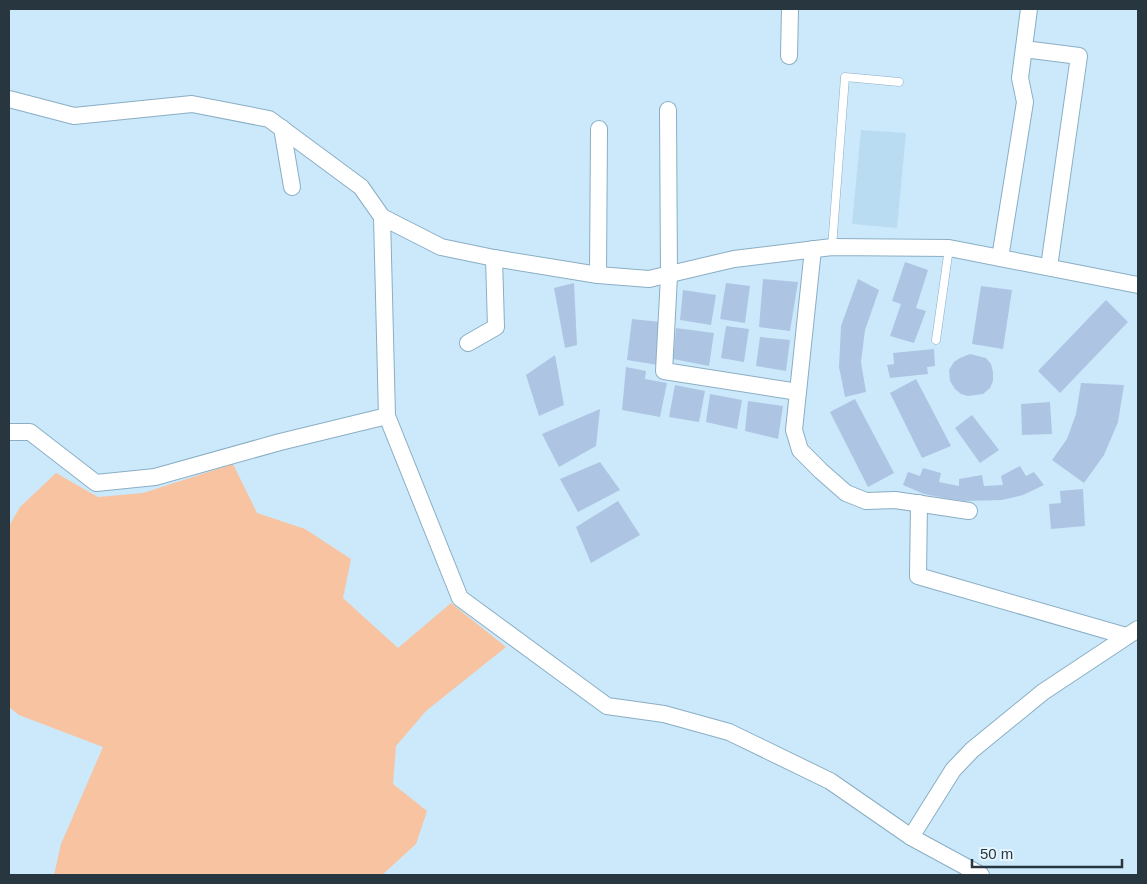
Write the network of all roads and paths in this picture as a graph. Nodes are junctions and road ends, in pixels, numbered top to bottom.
1 (790, 9) edge
2 (1029, 9) edge
3 (1024, 48) junction
4 (789, 56) dead end
5 (899, 82) dead end
6 (9, 99) edge
7 (668, 110) dead end
8 (282, 128) junction
9 (599, 130) dead end
10 (292, 187) dead end
11 (382, 217) junction
12 (832, 247) junction
13 (949, 248) junction
14 (813, 249) junction
15 (494, 258) junction
16 (1000, 258) junction
17 (1049, 267) junction
18 (598, 275) junction
19 (669, 276) junction
20 (1138, 285) edge
21 (936, 340) dead end
22 (468, 343) dead end
23 (798, 392) junction
24 (387, 416) junction
25 (9, 432) edge
26 (919, 504) junction
27 (969, 511) dead end
28 (1132, 633) edge
29 (911, 837) junction
30 (981, 875) edge

1 - 4 street
2 - 3 street
3 - 16 street
3 - 17 street
5 - 12 lane
6 - 8 street
7 - 19 street
8 - 10 street
8 - 11 street
9 - 18 street
11 - 15 street
11 - 24 street
12 - 13 street
12 - 14 street
13 - 16 street
13 - 21 lane
14 - 19 street
14 - 23 street
15 - 18 street
15 - 22 street
16 - 17 street
17 - 20 street
18 - 19 street
19 - 23 street
23 - 26 street
24 - 25 street
24 - 29 street
26 - 27 street
26 - 28 street
28 - 29 street
29 - 30 street

